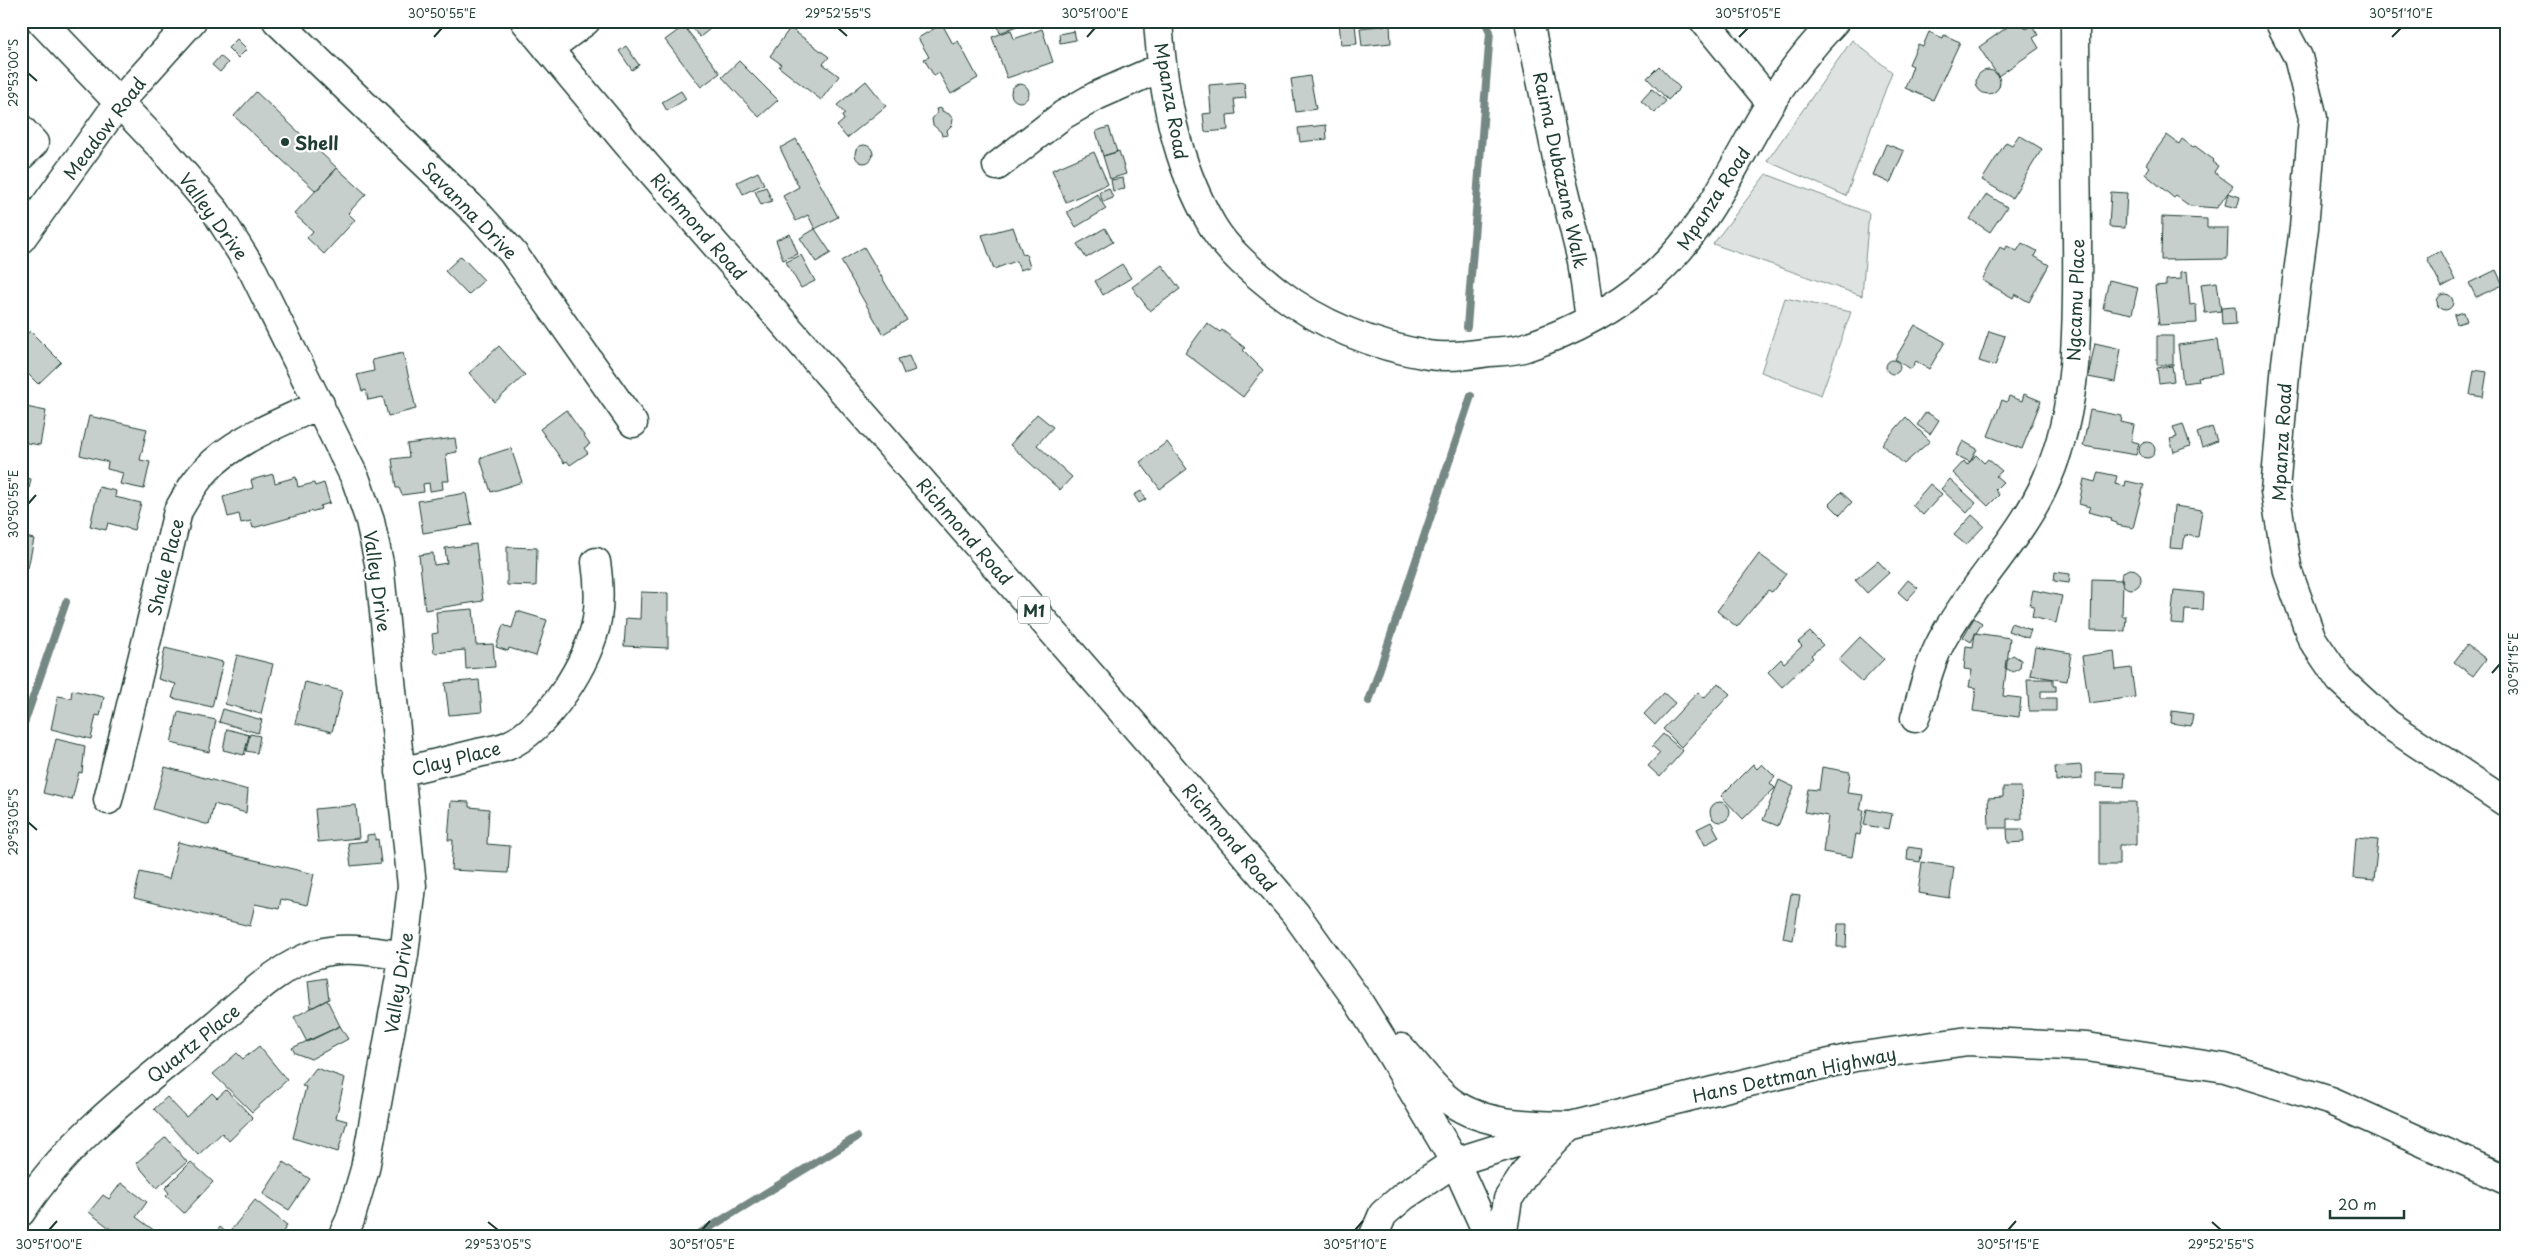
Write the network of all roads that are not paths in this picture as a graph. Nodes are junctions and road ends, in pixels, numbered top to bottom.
1 (41, 21) edge
2 (192, 21) edge
3 (277, 21) edge
4 (525, 21) edge
5 (586, 21) edge
6 (1158, 21) edge
7 (1529, 21) edge
8 (1704, 21) edge
9 (1835, 21) edge
10 (2075, 21) edge
11 (2278, 21) edge
12 (548, 49) junction
13 (1162, 68) junction
14 (120, 101) junction
15 (1771, 103) junction
16 (21, 129) edge
17 (21, 156) edge
18 (997, 166) dead end
19 (21, 239) edge
20 (1590, 319) junction
21 (320, 404) junction
22 (633, 423) dead end
23 (596, 562) dead end
24 (1915, 718) dead end
25 (400, 772) junction
26 (108, 800) dead end
27 (2507, 803) edge
28 (404, 955) junction
29 (1358, 1001) junction
30 (1570, 1126) junction
31 (1455, 1162) junction
32 (2507, 1180) edge
33 (21, 1212) edge
34 (342, 1237) edge
35 (1373, 1237) edge
36 (1489, 1237) edge
37 (1502, 1237) edge

1 - 14 main road, Valley Drive
2 - 14 main road, Meadow Road
3 - 22 main road, Savanna Drive
4 - 12 main road, Richmond Road / M1
5 - 12 main road
6 - 13 main road, Mpanza Road
7 - 20 main road, Raima Dubazane Walk
8 - 15 main road
9 - 15 main road, Mpanza Road
10 - 24 main road, Ngcamu Place
11 - 27 main road, Mpanza Road
12 - 29 main road, Richmond Road / M1
13 - 18 main road
13 - 20 main road, Mpanza Road
14 - 19 main road, Meadow Road
14 - 21 main road, Valley Drive
15 - 20 main road, Mpanza Road
16 - 17 main road
21 - 25 main road, Valley Drive
21 - 26 main road, Shale Place
23 - 25 main road, Clay Place
25 - 28 main road, Valley Drive
28 - 33 main road, Quartz Place
28 - 34 main road, Valley Drive
29 - 30 main road
29 - 31 main road, Richmond Road / M1
30 - 31 main road, Hans Dettman Highway
30 - 32 main road, Hans Dettman Highway
30 - 37 main road
31 - 35 main road, Hans Dettman Highway
31 - 36 main road, Richmond Road / M1

